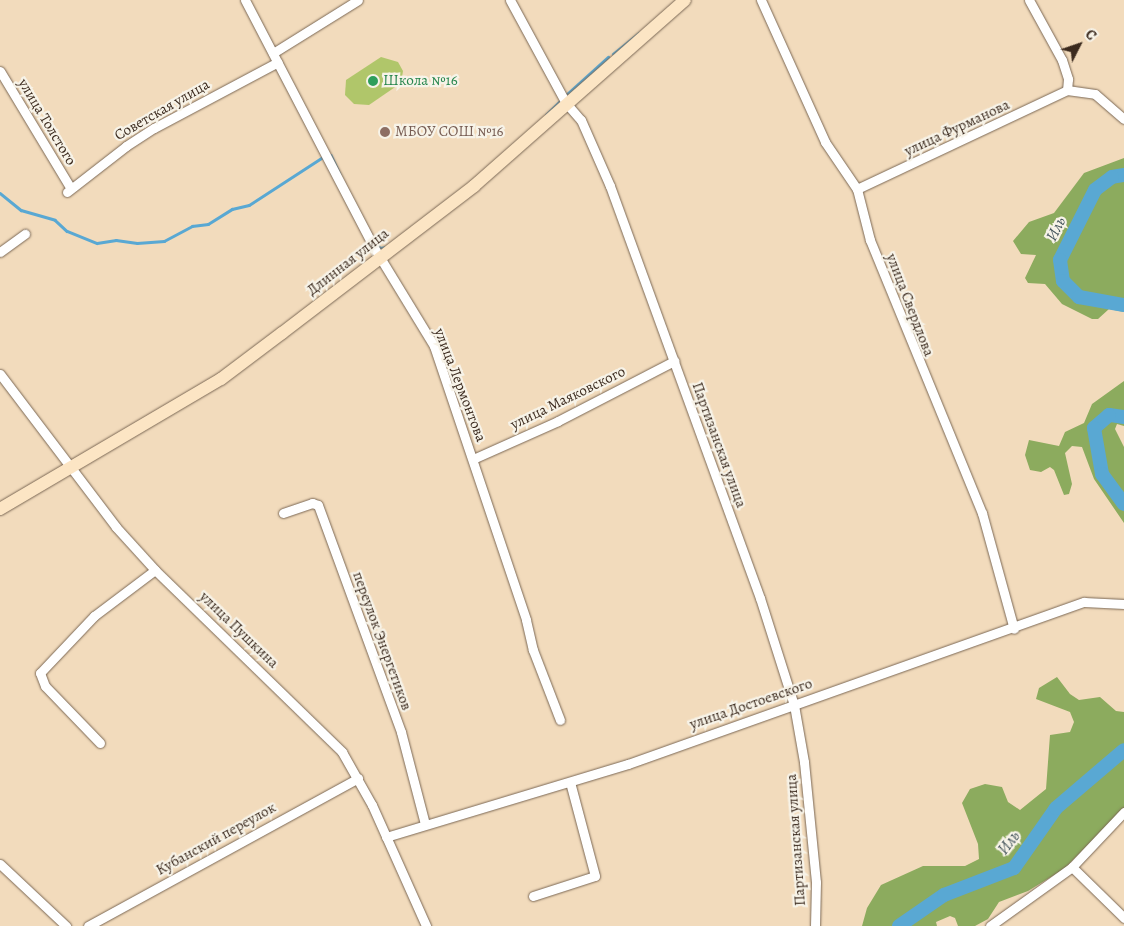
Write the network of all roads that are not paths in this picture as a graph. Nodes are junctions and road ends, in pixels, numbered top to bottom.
1 (245, 0) edge
2 (358, 0) edge
3 (510, 0) edge
4 (685, 0) edge
5 (761, 0) edge
6 (1029, 0) edge
7 (273, 54) junction
8 (278, 62) junction
9 (0, 71) edge
10 (1067, 90) junction
11 (566, 103) junction
12 (1124, 119) edge
13 (857, 189) junction
14 (69, 190) joint
15 (25, 234) dead end
16 (0, 252) edge
17 (380, 258) junction
18 (674, 361) junction
19 (0, 374) edge
20 (473, 459) junction
21 (72, 468) junction
22 (0, 509) edge
23 (283, 514) dead end
24 (155, 570) junction
25 (1124, 604) edge
26 (1014, 629) junction
27 (794, 705) junction
28 (560, 720) dead end
29 (100, 743) dead end
30 (358, 778) junction
31 (570, 782) junction
32 (1124, 812) edge
33 (425, 824) junction
34 (386, 837) junction
35 (0, 864) edge
36 (1072, 867) junction
37 (533, 896) dead end
38 (1124, 918) edge
39 (66, 926) edge
40 (88, 926) edge
41 (426, 926) edge
42 (815, 926) edge
43 (990, 926) edge

1 - 7 street, улица Лермонтова
2 - 7 street
3 - 11 street, Партизанская улица
4 - 11 main road, Длинная улица
5 - 13 street, улица Свердлова
6 - 10 street
7 - 8 street, улица Лермонтова
8 - 14 street, Советская улица
8 - 17 street, улица Лермонтова
9 - 14 street, улица Толстого
10 - 12 street
10 - 13 street, улица Фурманова
11 - 17 main road, Длинная улица
11 - 18 street, Партизанская улица
13 - 26 street, улица Свердлова
15 - 16 street
17 - 20 street, улица Лермонтова
17 - 21 main road, Длинная улица
18 - 20 street, улица Маяковского
18 - 27 street, Партизанская улица
19 - 21 street, улица Пушкина
20 - 28 street, улица Лермонтова
21 - 22 main road, Длинная улица
21 - 24 street, улица Пушкина
23 - 33 street, переулок Энергетиков
24 - 29 street
24 - 30 street, улица Пушкина
25 - 26 street, улица Достоевского
26 - 27 street, улица Достоевского
27 - 31 street, улица Достоевского
27 - 42 street, Партизанская улица
30 - 34 street, улица Пушкина
30 - 40 street, Кубанский переулок
31 - 33 street, улица Достоевского
31 - 37 street
32 - 36 street
33 - 34 street, улица Достоевского
34 - 41 street, улица Пушкина
35 - 39 street
36 - 38 street
36 - 43 street

